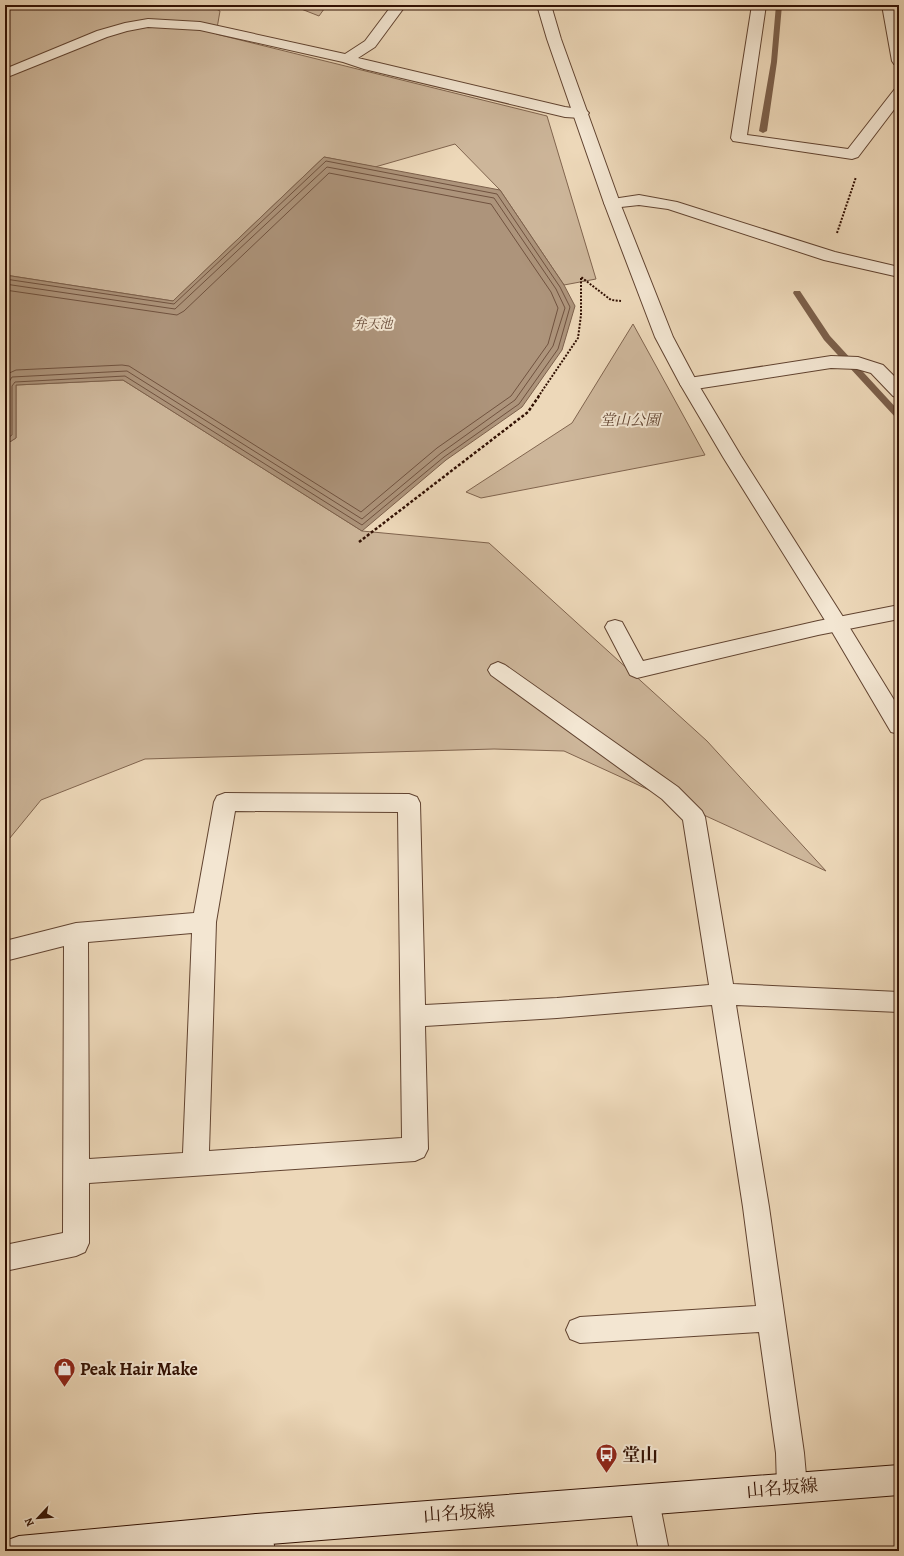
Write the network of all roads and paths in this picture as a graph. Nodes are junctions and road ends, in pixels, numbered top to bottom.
1 (399, 5) edge
2 (544, 5) edge
3 (759, 5) edge
4 (889, 5) edge
5 (347, 59) junction
6 (899, 61) edge
7 (5, 74) edge
8 (899, 93) edge
9 (582, 113) junction
10 (852, 154) junction
11 (612, 203) junction
12 (830, 256) junction
13 (899, 272) edge
14 (650, 304) junction
15 (689, 384) junction
16 (899, 392) edge
17 (359, 542) dead end
18 (899, 612) edge
19 (838, 625) junction
20 (615, 627) dead end
21 (498, 670) dead end
22 (899, 726) edge
23 (204, 922) junction
24 (76, 933) junction
25 (5, 951) edge
26 (722, 994) junction
27 (899, 1002) edge
28 (413, 1016) junction
29 (196, 1164) junction
30 (76, 1172) junction
31 (5, 1258) edge
32 (771, 1318) junction
33 (580, 1330) dead end
34 (899, 1480) edge
35 (792, 1487) junction
36 (644, 1500) junction
37 (258, 1540) edge
38 (19, 1551) edge
39 (654, 1551) edge

1 - 5 street
2 - 9 street
3 - 10 street
4 - 6 street
5 - 7 street
5 - 9 street
8 - 10 street
9 - 11 street
10 - 12 path
11 - 12 street
11 - 14 street
12 - 13 street
14 - 15 street
14 - 17 path
15 - 16 street
15 - 19 street
18 - 19 street
19 - 20 street
19 - 22 street
21 - 26 street
23 - 24 street
23 - 28 street
23 - 29 street
24 - 25 street
24 - 30 street
26 - 27 street
26 - 28 street
26 - 32 street
28 - 29 street
29 - 30 street
30 - 31 street
32 - 33 street
32 - 35 street
34 - 35 street, 山名坂線
35 - 36 street, 山名坂線
36 - 37 street, 山名坂線
36 - 39 street
37 - 38 street, 山名坂線

